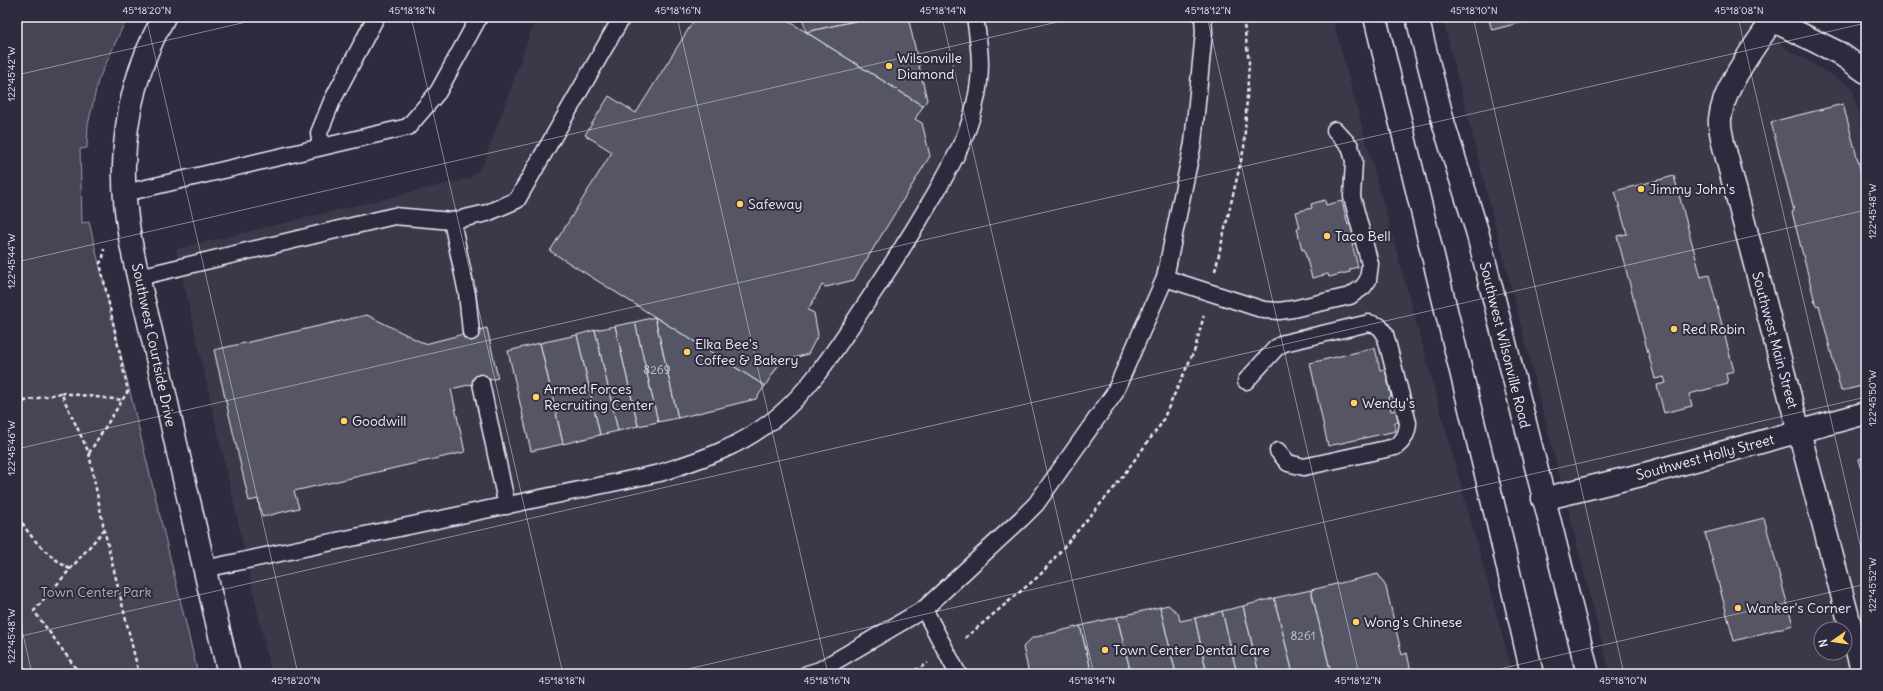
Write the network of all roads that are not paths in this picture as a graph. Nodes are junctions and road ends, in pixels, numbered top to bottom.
1 (164, 17) edge
2 (376, 17) edge
3 (479, 17) edge
4 (622, 17) edge
5 (975, 17) edge
6 (1203, 17) edge
7 (1375, 17) edge
8 (1417, 17) edge
9 (1773, 19) edge
10 (1866, 72) edge
11 (1335, 130) dead end
12 (321, 147) junction
13 (125, 193) junction
14 (452, 221) junction
15 (139, 277) junction
16 (1165, 278) junction
17 (471, 332) dead end
18 (1246, 381) dead end
19 (481, 382) dead end
20 (1866, 413) edge
21 (1799, 430) junction
22 (1278, 451) dead end
23 (1543, 499) junction
24 (507, 506) junction
25 (204, 569) junction
26 (924, 609) junction
27 (228, 674) edge
28 (807, 674) edge
29 (958, 674) edge
30 (1532, 674) edge
31 (1588, 674) edge
32 (1863, 674) edge

1 - 13 street, Southwest Courtside Drive
2 - 12 lane
3 - 12 lane
4 - 14 lane
5 - 24 lane
6 - 16 lane
7 - 30 street
8 - 23 street, Southwest Wilsonville Road
9 - 10 street
9 - 21 street, Southwest Main Street
11 - 16 lane
12 - 13 lane
13 - 15 street, Southwest Courtside Drive
14 - 15 lane
14 - 17 lane
15 - 25 street, Southwest Courtside Drive
16 - 26 lane
18 - 22 lane
19 - 24 lane
20 - 21 street, Southwest Holly Street
21 - 23 street, Southwest Holly Street
21 - 32 street, Southwest Main Street
23 - 31 street, Southwest Wilsonville Road
24 - 25 lane
25 - 27 street, Southwest Courtside Drive
26 - 28 lane
26 - 29 lane

